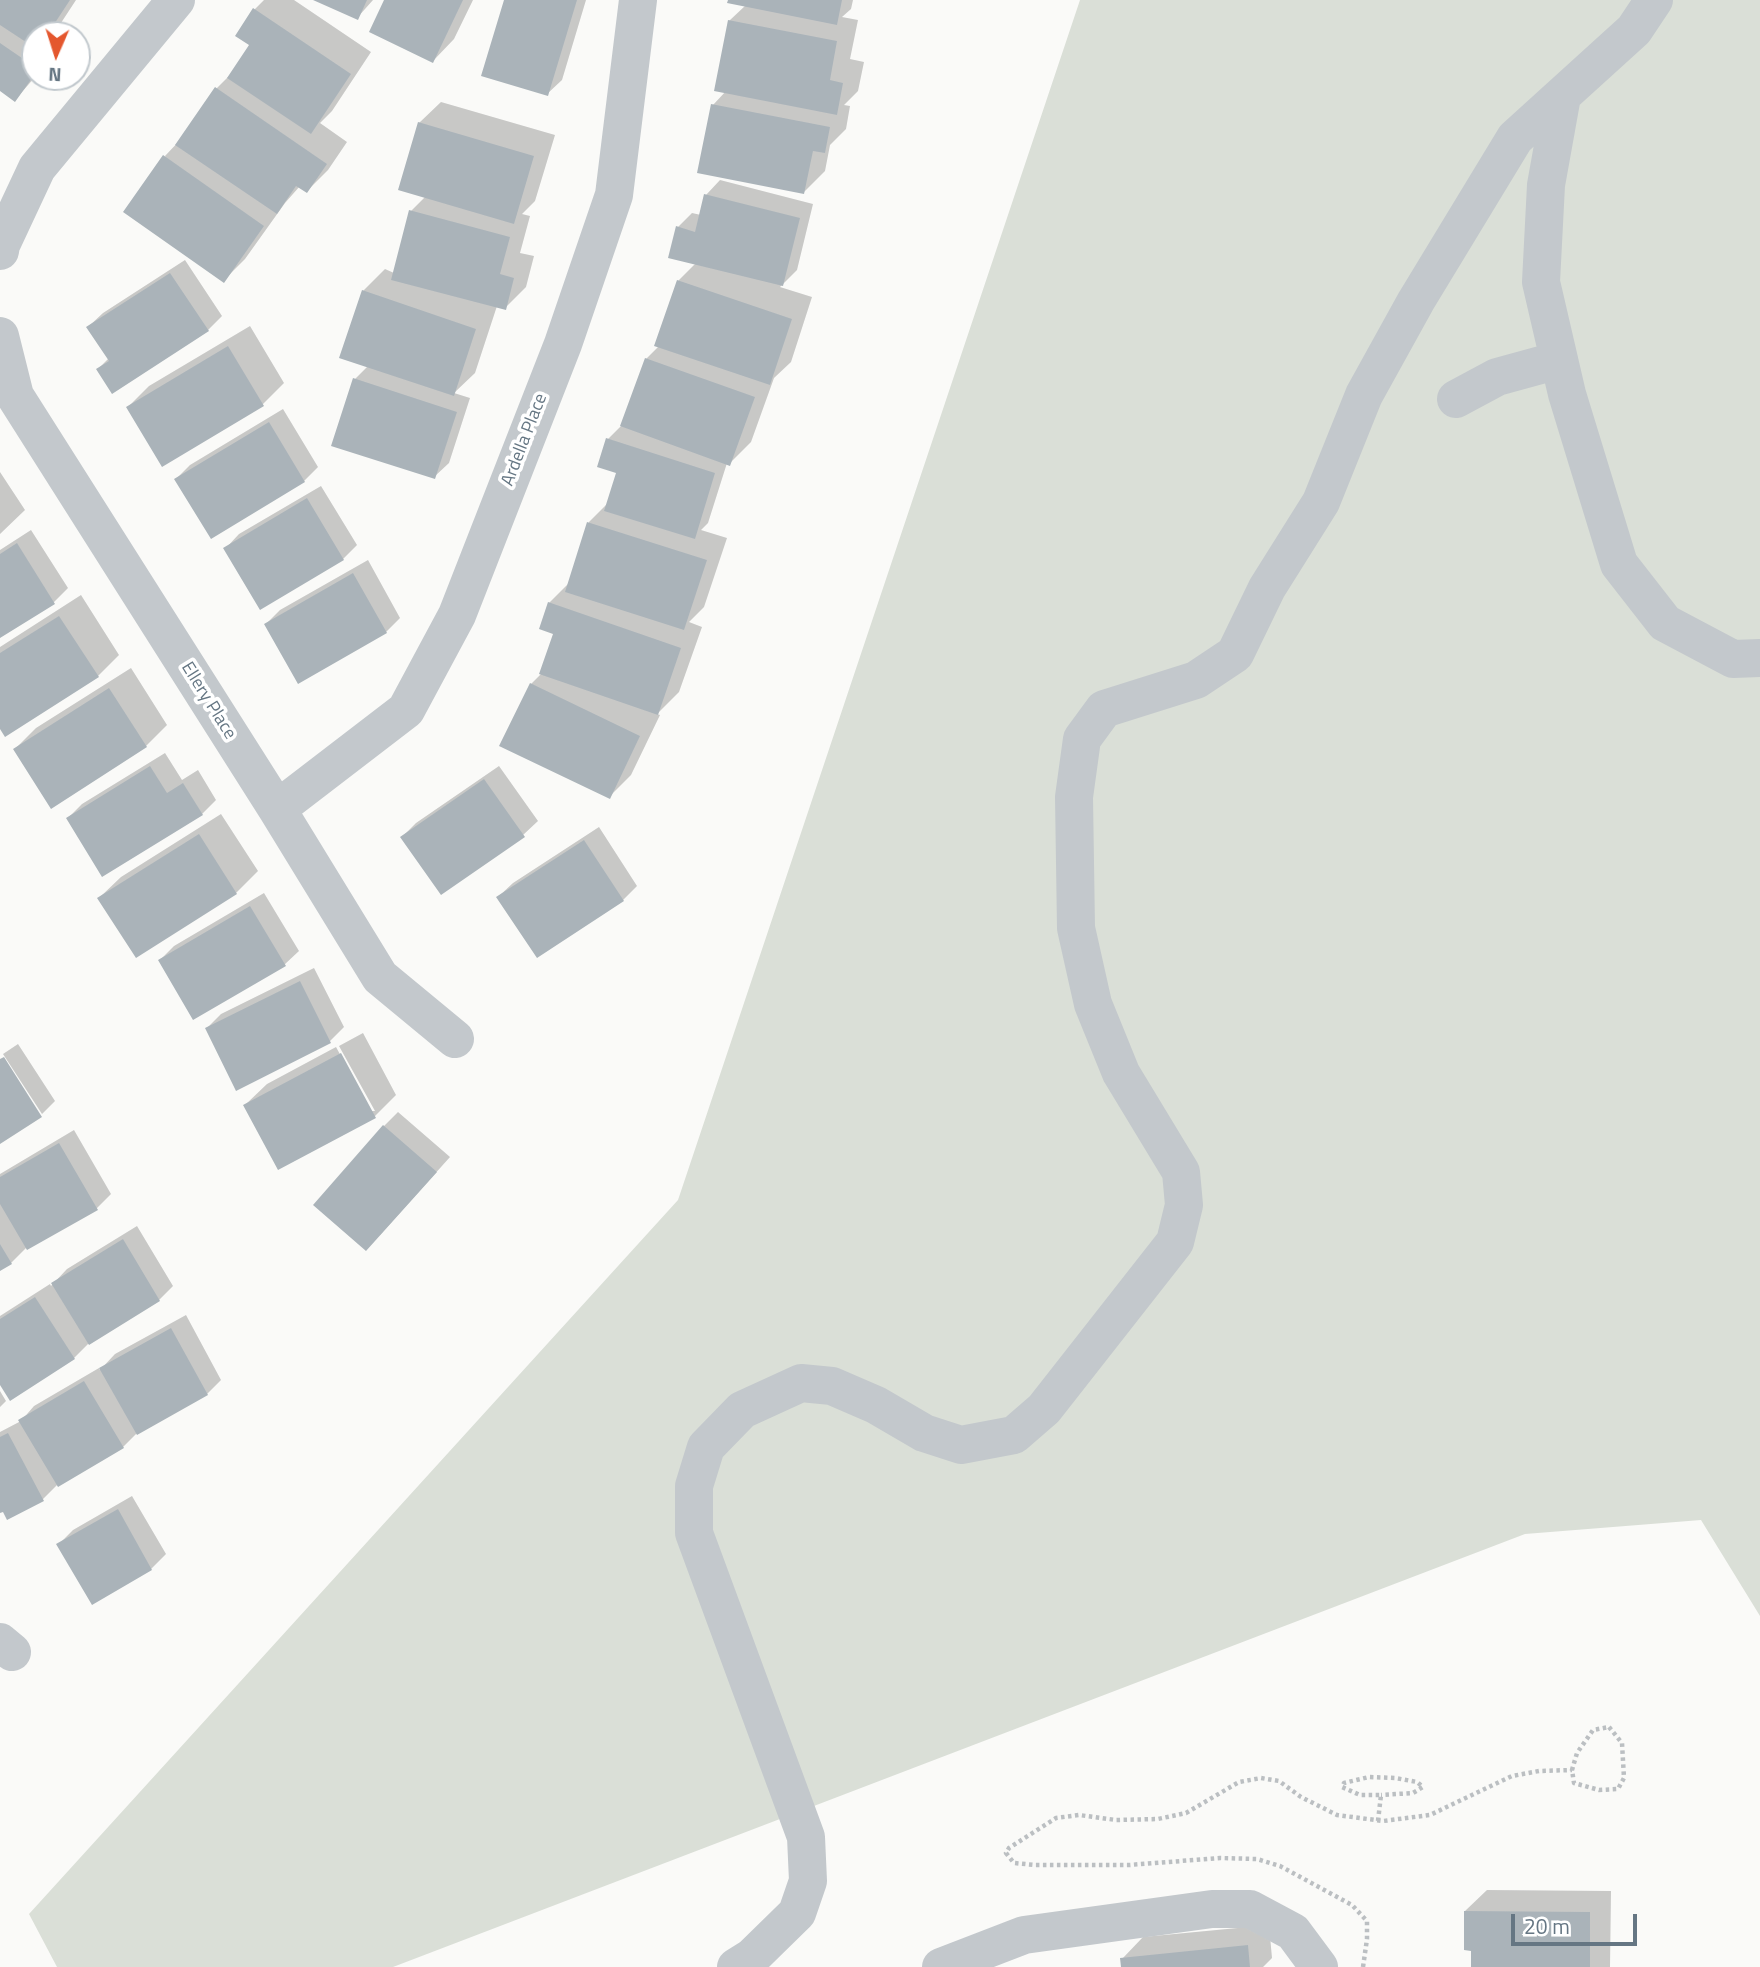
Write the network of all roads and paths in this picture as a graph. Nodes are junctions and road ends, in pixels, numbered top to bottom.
1 (176, 0) edge
2 (638, 0) edge
3 (1654, 0) edge
4 (1562, 96) junction
5 (0, 251) edge
6 (0, 336) edge
7 (1559, 360) junction
8 (1456, 399) dead end
9 (1760, 658) edge
10 (277, 808) junction
11 (455, 1039) dead end
12 (1572, 1770) junction
13 (1381, 1795) junction
14 (1378, 1821) junction
15 (736, 1967) edge
16 (941, 1967) edge
17 (1319, 1967) edge
18 (1363, 1967) edge

1 - 5 street
2 - 10 street, Ardella Place
3 - 4 street
4 - 7 street
4 - 15 street
6 - 10 street, Ellery Place
7 - 8 street
7 - 9 street
10 - 11 street, Ellery Place
12 - 12 path
12 - 14 path
13 - 13 path
13 - 14 path
14 - 18 path
16 - 17 street

